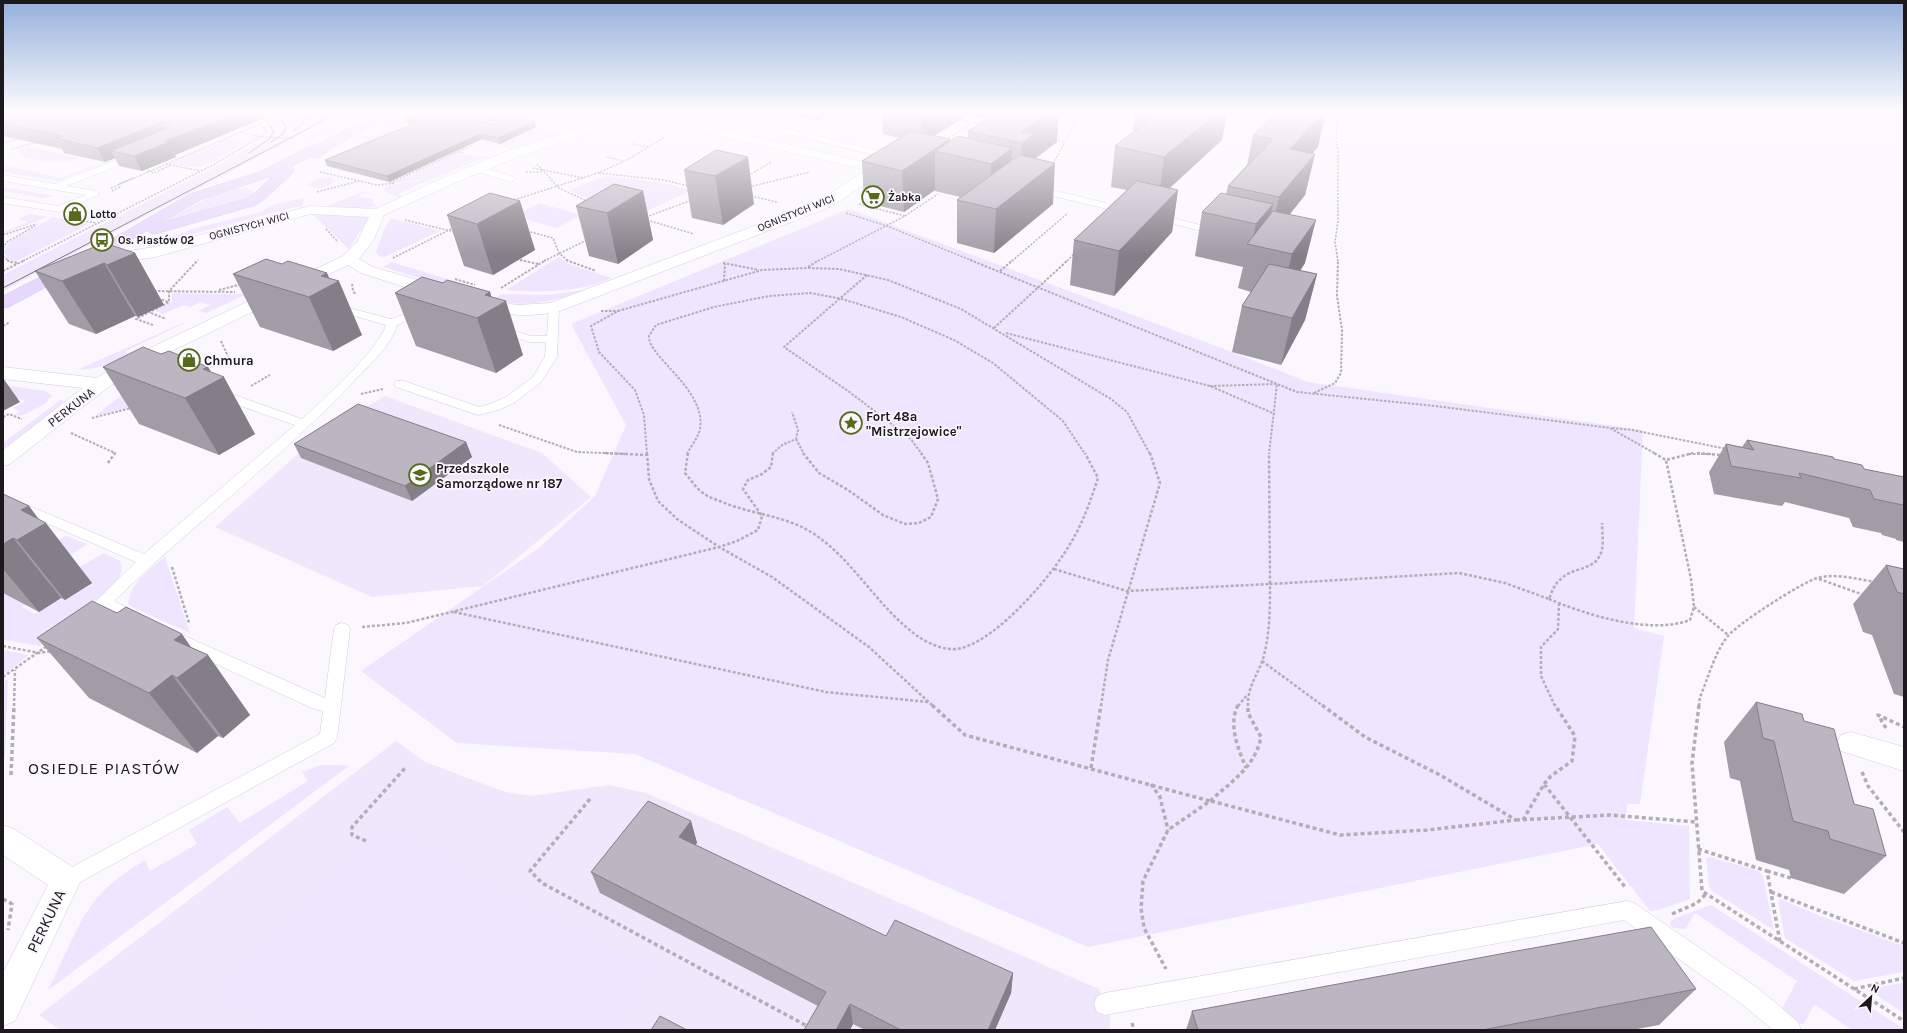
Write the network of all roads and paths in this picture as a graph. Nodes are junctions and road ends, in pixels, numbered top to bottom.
1 (122, 160) edge
2 (174, 160) edge
3 (220, 160) edge
4 (292, 160) edge
5 (304, 160) edge
6 (440, 160) edge
7 (500, 160) edge
8 (621, 160) edge
9 (770, 160) edge
10 (840, 160) joint
11 (1056, 160) edge
12 (1338, 160) edge
13 (625, 161) joint
14 (166, 164) junction
15 (171, 165) junction
16 (1052, 168) dead end
17 (478, 169) junction
18 (200, 171) junction
19 (746, 171) dead end
20 (320, 172) dead end
21 (544, 172) dead end
22 (598, 173) junction
23 (753, 173) junction
24 (746, 177) dead end
25 (3, 178) edge
26 (511, 178) dead end
27 (360, 181) junction
28 (123, 184) junction
29 (388, 184) dead end
30 (377, 185) dead end
31 (557, 186) junction
32 (690, 186) dead end
33 (55, 187) junction
34 (118, 188) dead end
35 (219, 188) junction
36 (746, 188) dead end
37 (1029, 188) edge
38 (312, 192) dead end
39 (263, 193) junction
40 (938, 194) edge
41 (746, 195) dead end
42 (3, 200) edge
43 (513, 200) edge
44 (692, 200) dead end
45 (865, 200) edge
46 (1083, 200) junction
47 (591, 203) edge
48 (816, 207) junction
49 (305, 211) junction
50 (378, 215) junction
51 (905, 216) junction
52 (152, 221) junction
53 (172, 225) junction
54 (459, 226) dead end
55 (887, 226) junction
56 (523, 230) dead end
57 (447, 231) junction
58 (460, 232) edge
59 (1224, 233) edge
60 (219, 234) junction
61 (3, 235) edge
62 (589, 239) dead end
63 (722, 242) junction
64 (3, 248) edge
65 (698, 251) junction
66 (1077, 251) dead end
67 (98, 253) junction
68 (559, 253) junction
69 (3, 256) edge
70 (353, 257) junction
71 (517, 259) dead end
72 (396, 261) dead end
73 (18, 263) junction
74 (538, 264) junction
75 (725, 264) junction
76 (807, 268) junction
77 (366, 270) junction
78 (762, 270) junction
79 (3, 271) edge
80 (1000, 271) junction
81 (867, 275) junction
82 (453, 278) dead end
83 (623, 280) junction
84 (724, 281) junction
85 (1038, 288) junction
86 (149, 291) dead end
87 (169, 291) junction
88 (495, 291) junction
89 (286, 293) junction
90 (455, 296) edge
91 (156, 297) dead end
92 (842, 299) junction
93 (169, 302) junction
94 (473, 302) joint
95 (3, 303) edge
96 (326, 304) edge
97 (554, 307) junction
98 (431, 309) edge
99 (150, 313) junction
100 (357, 313) junction
101 (166, 319) dead end
102 (392, 323) junction
103 (153, 325) dead end
104 (489, 326) edge
105 (994, 328) junction
106 (1002, 332) junction
107 (219, 336) dead end
108 (552, 338) junction
109 (230, 361) dead end
110 (3, 373) edge
111 (100, 384) junction
112 (400, 384) dead end
113 (1277, 384) junction
114 (1210, 386) junction
115 (207, 390) edge
116 (1313, 394) junction
117 (137, 407) edge
118 (478, 411) junction
119 (792, 412) dead end
120 (1275, 414) junction
121 (3, 417) edge
122 (87, 419) dead end
123 (26, 420) dead end
124 (305, 424) junction
125 (1610, 428) junction
126 (71, 432) dead end
127 (796, 439) junction
128 (1731, 450) edge
129 (646, 455) junction
130 (1714, 455) junction
131 (1725, 456) edge
132 (1718, 458) dead end
133 (3, 460) edge
134 (1666, 460) junction
135 (108, 463) dead end
136 (3, 499) edge
137 (762, 516) junction
138 (1602, 523) dead end
139 (719, 547) junction
140 (161, 548) junction
141 (146, 561) junction
142 (1054, 570) junction
143 (1817, 578) junction
144 (1877, 582) dead end
145 (1270, 584) junction
146 (1127, 590) junction
147 (1868, 596) dead end
148 (1549, 599) junction
149 (1559, 604) junction
150 (1694, 607) junction
151 (452, 612) junction
152 (342, 629) joint
153 (1728, 635) junction
154 (50, 643) edge
155 (3, 646) edge
156 (198, 650) junction
157 (55, 651) edge
158 (39, 652) junction
159 (1262, 661) junction
160 (15, 669) junction
161 (3, 677) edge
162 (1247, 695) junction
163 (929, 702) junction
164 (331, 706) junction
165 (1851, 743) joint
166 (1904, 760) edge
167 (406, 767) dead end
168 (1091, 768) junction
169 (1247, 768) junction
170 (11, 775) dead end
171 (1151, 784) junction
172 (1544, 784) junction
173 (590, 799) dead end
174 (1210, 801) junction
175 (1570, 816) junction
176 (1516, 820) junction
177 (1523, 820) junction
178 (1696, 822) junction
179 (1168, 830) junction
180 (1904, 832) edge
181 (3, 838) edge
182 (366, 841) dead end
183 (1698, 849) junction
184 (1767, 871) junction
185 (1791, 878) dead end
186 (66, 880) junction
187 (1627, 891) dead end
188 (1771, 892) junction
189 (1706, 894) junction
190 (3, 899) edge
191 (1647, 924) junction
192 (8, 935) dead end
193 (1780, 942) junction
194 (1904, 943) edge
195 (1904, 978) edge
196 (1854, 989) junction
197 (1178, 990) junction
198 (1105, 1004) dead end
199 (3, 1009) edge
200 (1904, 1021) edge
201 (807, 1026) edge
202 (1790, 1030) edge

1 - 33 lane
2 - 14 path
3 - 18 path
4 - 35 street
5 - 39 street
6 - 29 path
7 - 17 street, OGNISTYCH WICI
8 - 13 path
9 - 23 path
10 - 36 path
10 - 48 street, OGNISTYCH WICI
11 - 16 path
12 - 116 path
13 - 22 path
14 - 15 path
14 - 28 path
15 - 18 path
15 - 28 path, bridge
17 - 26 lane
17 - 50 street, OGNISTYCH WICI
18 - 73 path
19 - 23 path
20 - 27 path
21 - 31 path
22 - 31 path
22 - 32 path
23 - 24 path
25 - 33 lane
27 - 30 path
27 - 38 path
28 - 34 path
31 - 43 path
31 - 47 path
33 - 42 lane
35 - 39 street
35 - 52 street
37 - 46 lane
39 - 53 street
40 - 51 path
41 - 48 path
44 - 63 path
45 - 51 path
46 - 59 lane
46 - 80 path
48 - 55 path
48 - 63 street, OGNISTYCH WICI
49 - 50 street, OGNISTYCH WICI
49 - 60 street, OGNISTYCH WICI
49 - 70 path
50 - 57 path
50 - 70 street
51 - 55 path
52 - 53 street
52 - 67 street
53 - 67 street
54 - 57 path
55 - 76 path
55 - 80 path
56 - 68 path
57 - 58 path
57 - 72 path
60 - 67 street, OGNISTYCH WICI
60 - 87 path
61 - 64 path
62 - 68 path
63 - 65 street, OGNISTYCH WICI
65 - 75 path
65 - 83 street, OGNISTYCH WICI
66 - 85 path
67 - 95 street
68 - 74 path
68 - 83 path
69 - 73 path
70 - 77 street
70 - 89 street
71 - 74 path
73 - 79 path
74 - 88 path
75 - 78 path
75 - 84 path
76 - 78 path
76 - 81 path
77 - 90 street
77 - 100 path
78 - 84 path
80 - 85 path
81 - 92 path
81 - 105 path
82 - 88 path
83 - 97 street, OGNISTYCH WICI
84 - 129 path
85 - 105 path
85 - 113 path
86 - 87 path
87 - 89 path
87 - 93 path
88 - 94 path
89 - 111 street
91 - 93 path
92 - 127 path
92 - 137 path
92 - 142 path
93 - 99 path
94 - 97 street, OGNISTYCH WICI
96 - 100 lane
97 - 108 lane
98 - 102 lane
99 - 101 path
99 - 103 path
100 - 102 lane
102 - 124 lane
104 - 108 lane
105 - 106 path
106 - 114 path
106 - 146 path
107 - 109 path
108 - 118 lane
110 - 111 street, PERKUNA
111 - 133 street, PERKUNA
112 - 118 lane
113 - 114 path
113 - 116 path
113 - 120 path
114 - 120 path
115 - 124 lane
116 - 125 path
117 - 122 path
118 - 129 path
119 - 127 path
120 - 145 path
121 - 123 path
124 - 140 lane
125 - 128 path
125 - 134 path
126 - 135 path
127 - 137 path
129 - 139 path
130 - 131 path
130 - 132 path
130 - 134 path
134 - 150 path
136 - 141 lane
137 - 139 path
137 - 142 path
138 - 148 path
139 - 151 path
139 - 163 path
140 - 141 lane
140 - 156 path
141 - 156 lane
142 - 146 path
143 - 144 path
143 - 147 path
143 - 153 path
145 - 146 path
145 - 148 path
145 - 159 path
146 - 168 path
148 - 149 path
149 - 150 path
149 - 172 path
150 - 153 path
151 - 152 path
151 - 163 path
152 - 164 lane
153 - 178 path
154 - 158 path
155 - 158 path
156 - 164 lane
157 - 158 path
158 - 160 path
159 - 162 path
159 - 176 path
160 - 161 path
160 - 170 path
162 - 169 path
162 - 169 path
163 - 168 path
164 - 186 lane
165 - 166 street
165 - 180 path
167 - 182 path
168 - 171 path
169 - 174 path
171 - 174 path
171 - 179 path
172 - 175 path
172 - 177 path
173 - 201 path
174 - 176 path
174 - 179 path
175 - 177 path
175 - 178 path
175 - 187 path
176 - 177 path
178 - 183 path
179 - 197 path
181 - 186 street, PERKUNA
183 - 184 path
183 - 189 path
184 - 185 path
184 - 188 path
186 - 199 street, PERKUNA
188 - 193 path
188 - 194 path
189 - 191 path
189 - 193 path
190 - 192 path
191 - 197 lane
191 - 202 lane
193 - 196 path
195 - 196 path
196 - 200 path
197 - 198 lane

